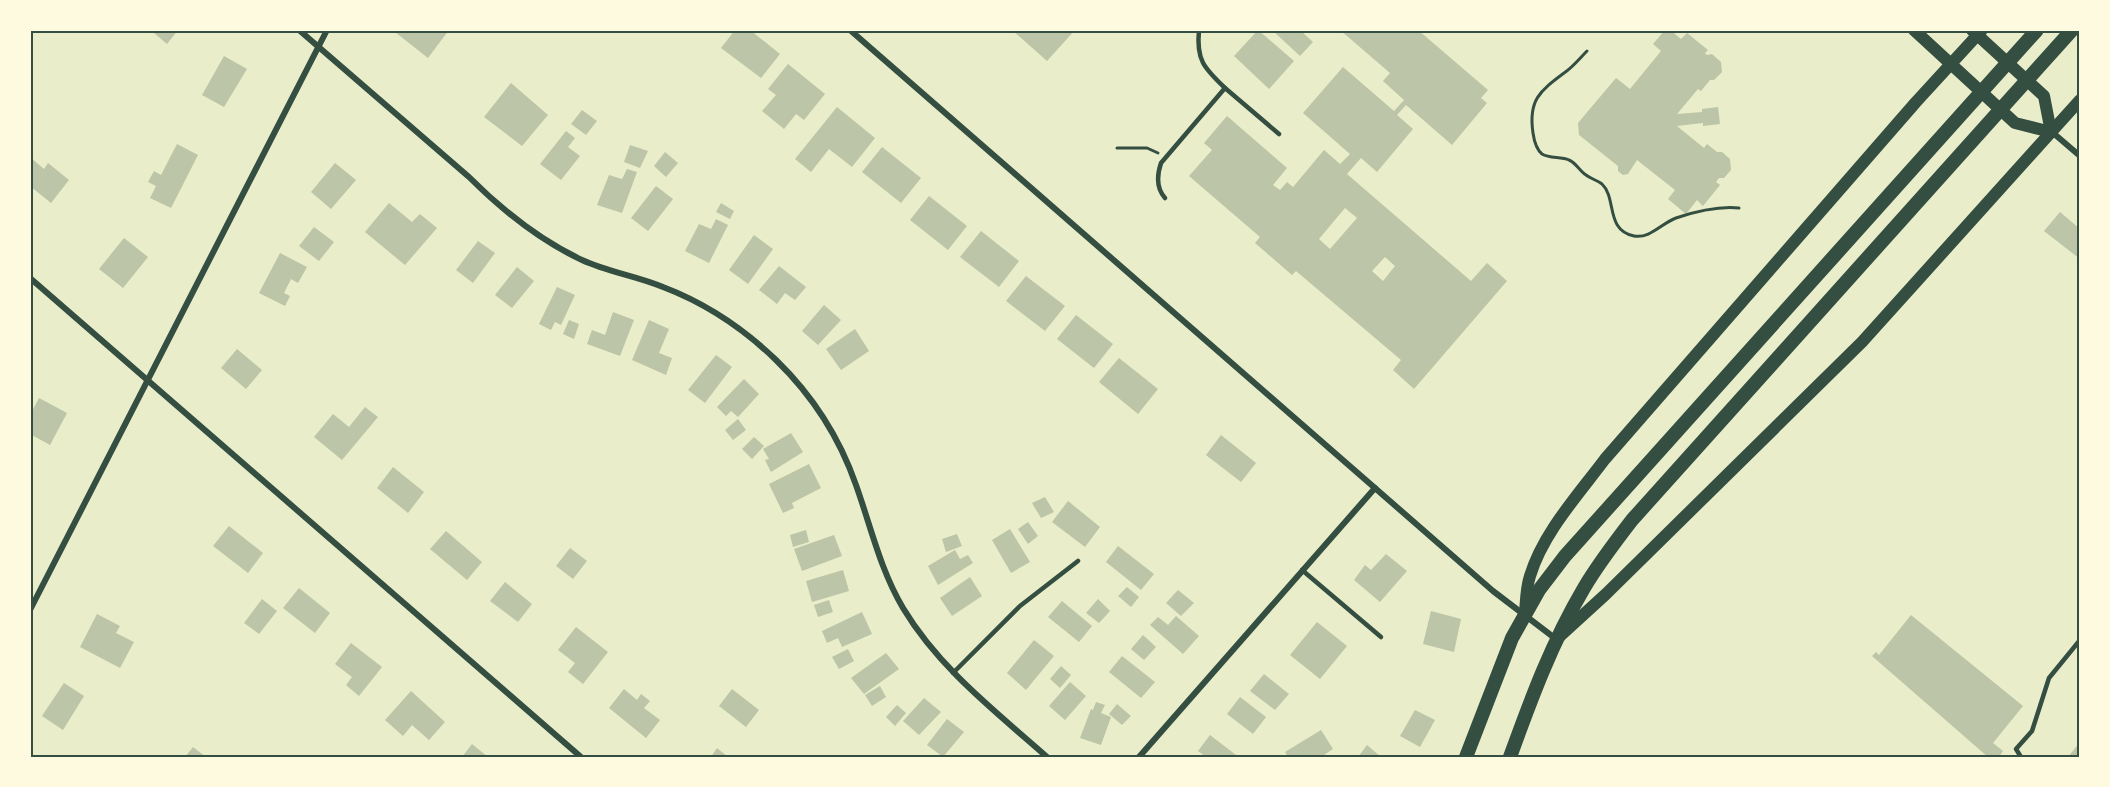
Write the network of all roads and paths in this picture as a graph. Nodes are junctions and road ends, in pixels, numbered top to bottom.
1 (299, 30) edge
2 (327, 30) edge
3 (850, 30) edge
4 (1199, 30) edge
5 (1914, 30) edge
6 (2037, 30) edge
7 (1977, 32) edge
8 (2069, 34) edge
9 (318, 47) junction
10 (1587, 51) dead end
11 (1951, 64) junction
12 (1225, 88) junction
13 (2080, 100) edge
14 (2051, 132) junction
15 (1279, 134) dead end
16 (1117, 148) dead end
17 (2080, 156) edge
18 (1164, 157) junction
19 (1165, 198) dead end
20 (1739, 208) dead end
21 (30, 278) edge
22 (147, 380) junction
23 (1375, 488) junction
24 (1078, 561) dead end
25 (1302, 570) junction
26 (30, 610) edge
27 (1524, 614) junction
28 (1381, 637) dead end
29 (1557, 639) junction
30 (2080, 640) edge
31 (953, 673) junction
32 (581, 757) edge
33 (1047, 757) edge
34 (1139, 757) edge
35 (1466, 757) edge
36 (1510, 757) edge
37 (2021, 757) edge

1 - 9 street
2 - 9 street
3 - 23 street
4 - 12 lane
5 - 11 main road
6 - 27 main road
7 - 11 main road
7 - 14 main road
8 - 29 main road
9 - 22 street
9 - 31 street
10 - 20 path
11 - 14 main road
11 - 27 main road
12 - 15 lane
12 - 18 lane
13 - 14 main road
14 - 17 street
14 - 29 main road
16 - 18 path
18 - 19 lane
21 - 22 street
22 - 26 street
22 - 32 street
23 - 25 street
23 - 27 street
24 - 31 lane
25 - 28 lane
25 - 34 street
27 - 29 street
27 - 35 main road
29 - 36 main road
30 - 37 lane
31 - 33 street

